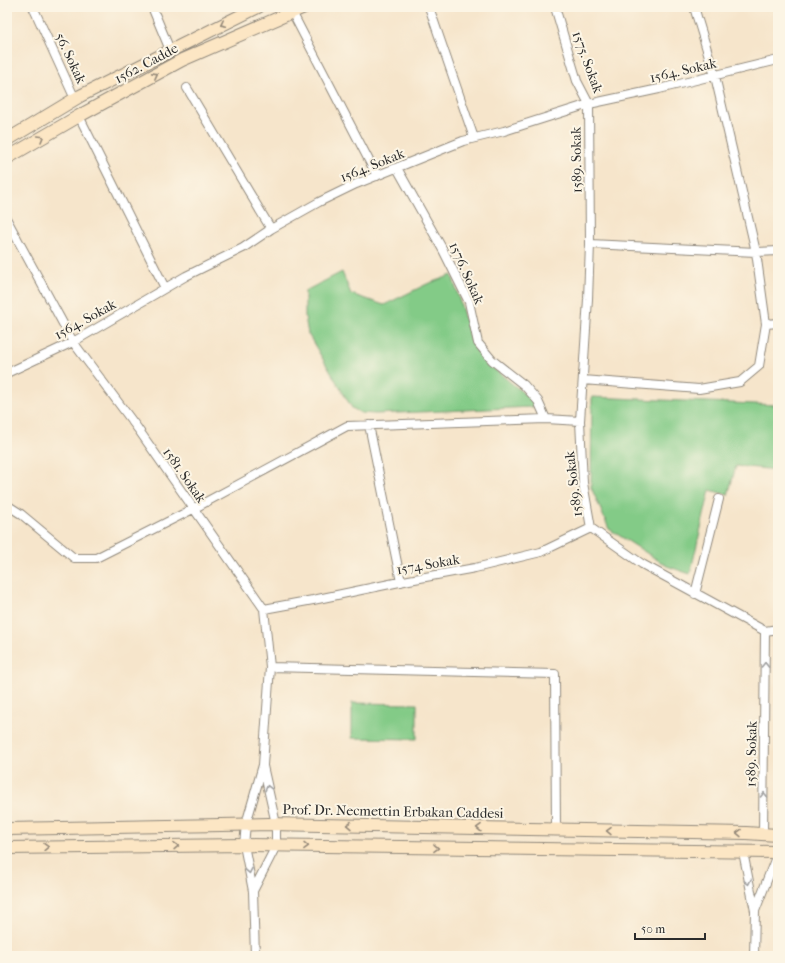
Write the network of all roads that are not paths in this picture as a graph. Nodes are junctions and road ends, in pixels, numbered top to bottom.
1 (33, 7) edge
2 (152, 7) edge
3 (258, 7) edge
4 (304, 7) edge
5 (429, 7) edge
6 (555, 7) edge
7 (694, 7) edge
8 (292, 12) junction
9 (170, 50) junction
10 (778, 60) edge
11 (715, 76) junction
12 (187, 88) dead end
13 (75, 98) junction
14 (589, 104) junction
15 (79, 116) junction
16 (474, 138) junction
17 (7, 140) edge
18 (7, 158) edge
19 (397, 168) junction
20 (377, 176) junction
21 (7, 220) edge
22 (271, 229) junction
23 (590, 244) junction
24 (778, 251) edge
25 (756, 252) junction
26 (165, 288) junction
27 (778, 323) edge
28 (766, 324) junction
29 (73, 342) junction
30 (7, 373) edge
31 (583, 380) junction
32 (546, 419) junction
33 (580, 421) junction
34 (369, 425) junction
35 (719, 498) dead end
36 (7, 505) edge
37 (193, 508) junction
38 (591, 528) junction
39 (401, 582) junction
40 (695, 594) junction
41 (264, 609) junction
42 (778, 629) edge
43 (766, 631) junction
44 (270, 667) junction
45 (263, 765) junction
46 (246, 824) junction
47 (276, 824) junction
48 (7, 829) edge
49 (556, 830) junction
50 (763, 834) junction
51 (778, 835) edge
52 (244, 845) junction
53 (276, 846) junction
54 (7, 848) edge
55 (742, 852) junction
56 (778, 852) edge
57 (253, 891) junction
58 (755, 911) junction
59 (255, 956) edge
60 (754, 956) edge

1 - 13 street, 56. Sokak
2 - 9 street
3 -> 9 main road, 1562. Cadde
4 - 8 main road, 1562. Cadde
5 - 16 street
6 - 14 street, 1575. Sokak
7 - 11 street
15 -> 8 main road, 1562. Cadde
8 - 20 street
9 - 13 main road, 1562. Cadde
10 - 11 street, 1564. Sokak
11 - 14 street, 1564. Sokak
11 - 25 street
12 - 22 street
13 - 17 main road, 1562. Cadde
14 - 16 street, 1564. Sokak
14 - 23 street, 1589. Sokak
18 -> 15 main road, 1562. Cadde
15 - 26 street
16 - 19 street, 1564. Sokak
19 - 20 street, 1564. Sokak
19 - 32 street, 1576. Sokak
20 - 22 street, 1564. Sokak
21 - 29 street, 1581. Sokak
22 - 26 street, 1564. Sokak
23 - 25 street
23 - 31 street, 1589. Sokak
24 - 25 street
25 - 28 street
26 - 29 street, 1564. Sokak
27 - 28 street
28 - 31 street
29 - 30 street, 1564. Sokak
29 - 37 street, 1581. Sokak
31 - 33 street, 1589. Sokak
32 - 33 street
32 - 34 street
33 - 38 street, 1589. Sokak
34 - 37 street
34 - 39 street
35 - 40 street
36 - 37 street
37 - 41 street, 1581. Sokak
38 - 39 street, 1574 Sokak
38 - 40 street, 1589. Sokak
39 - 41 street, 1574 Sokak
40 - 43 street, 1589. Sokak
41 - 44 street, 1581. Sokak
42 - 43 street
50 -> 43 street, 1589. Sokak
44 - 45 street, 1581. Sokak
44 - 49 street
45 - 46 street
47 -> 45 street
46 - 47 main road, Prof. Dr. Necmettin Erbakan Caddesi
46 - 48 main road, Prof. Dr. Necmettin Erbakan Caddesi
46 - 52 street
49 -> 47 main road, Prof. Dr. Necmettin Erbakan Caddesi
47 - 53 street
50 -> 49 main road, Prof. Dr. Necmettin Erbakan Caddesi
50 - 51 main road, Prof. Dr. Necmettin Erbakan Caddesi
52 - 53 main road
54 -> 52 main road
52 -> 57 street
53 -> 55 main road
53 - 57 street
55 - 56 main road
55 -> 58 street
56 - 58 street
57 - 59 street
58 - 60 street

